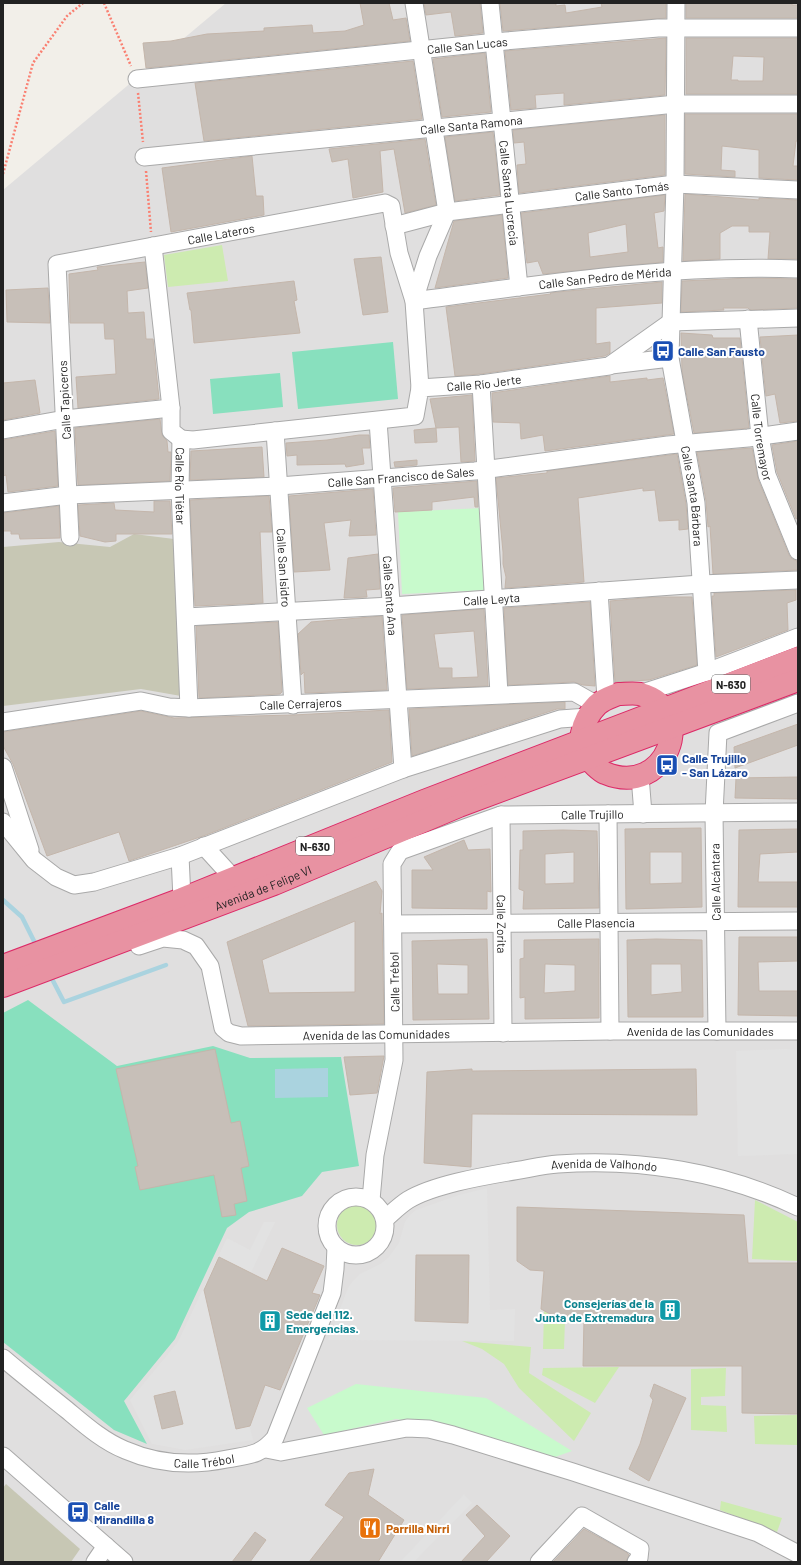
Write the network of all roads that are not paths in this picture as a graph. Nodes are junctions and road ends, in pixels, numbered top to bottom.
1 (414, 3) edge
2 (490, 3) edge
3 (676, 3) edge
4 (676, 27) junction
5 (798, 28) edge
6 (494, 42) junction
7 (422, 50) junction
8 (137, 79) road end
9 (676, 104) junction
10 (798, 104) edge
11 (502, 120) junction
12 (434, 128) junction
13 (144, 157) dead end
14 (675, 184) junction
15 (798, 190) edge
16 (511, 204) junction
17 (447, 212) junction
18 (394, 226) junction
19 (153, 246) junction
20 (57, 264) joint
21 (798, 269) edge
22 (672, 270) junction
23 (519, 287) junction
24 (414, 301) junction
25 (798, 318) edge
26 (748, 319) junction
27 (671, 322) junction
28 (670, 358) junction
29 (609, 366) junction
30 (481, 384) junction
31 (420, 388) junction
32 (171, 408) junction
33 (65, 419) junction
34 (378, 421) junction
35 (3, 430) edge
36 (275, 431) junction
37 (798, 431) edge
38 (760, 436) junction
39 (181, 439) junction
40 (684, 444) junction
41 (486, 468) junction
42 (382, 478) junction
43 (279, 486) junction
44 (180, 489) junction
45 (68, 495) junction
46 (3, 503) edge
47 (70, 537) dead end
48 (798, 551) edge
49 (798, 580) edge
50 (701, 584) junction
51 (599, 591) junction
52 (493, 598) junction
53 (391, 606) junction
54 (287, 610) junction
55 (186, 617) junction
56 (798, 637) edge
57 (798, 658) edge
58 (707, 672) junction
59 (798, 680) edge
60 (499, 694) junction
61 (639, 694) junction
62 (397, 699) junction
63 (798, 703) edge
64 (293, 705) junction
65 (597, 707) junction
66 (189, 708) junction
67 (668, 719) junction
68 (3, 722) edge
69 (584, 750) junction
70 (3, 767) edge
71 (403, 770) junction
72 (640, 776) junction
73 (798, 812) edge
74 (714, 813) junction
75 (608, 814) junction
76 (642, 814) junction
77 (501, 815) junction
78 (3, 822) edge
79 (204, 846) junction
80 (180, 856) junction
81 (395, 857) joint
82 (34, 860) junction
83 (234, 879) junction
84 (182, 899) junction
85 (798, 921) edge
86 (502, 922) junction
87 (609, 922) junction
88 (716, 922) junction
89 (393, 924) junction
90 (40, 964) junction
91 (3, 966) edge
92 (3, 986) edge
93 (610, 1031) junction
94 (717, 1031) junction
95 (798, 1031) edge
96 (503, 1033) junction
97 (395, 1035) junction
98 (375, 1155) junction
99 (353, 1196) junction
100 (408, 1200) junction
101 (374, 1203) junction
102 (798, 1207) edge
103 (385, 1219) junction
104 (336, 1247) junction
105 (358, 1255) junction
106 (332, 1293) junction
107 (3, 1358) edge
108 (266, 1449) junction
109 (3, 1456) edge
110 (106, 1546) junction
111 (798, 1554) edge
112 (638, 1556) edge
113 (95, 1562) edge
114 (124, 1562) edge
115 (539, 1562) edge

1 - 7 street
2 - 6 street, Calle Santa Lucrecia
3 - 4 street
4 - 5 street, Calle San Lucas
4 - 6 street, Calle San Lucas
4 - 9 street
6 - 7 street, Calle San Lucas
6 - 11 street, Calle Santa Lucrecia
7 - 8 street, Calle San Lucas
7 - 12 street
9 - 10 street, Calle Santa Ramona
9 - 11 street, Calle Santa Ramona
9 - 14 street
11 - 12 street, Calle Santa Ramona
11 - 16 street, Calle Santa Lucrecia
12 - 13 street, Calle Santa Ramona
12 - 17 street
14 - 15 street, Calle Santo Tomás
14 - 16 street, Calle Santo Tomás
14 - 22 street
16 - 17 street, Calle Santo Tomás
16 - 23 street, Calle Santa Lucrecia
17 - 18 street, Calle Santo Tomás
17 - 24 street
18 - 19 street, Calle Lateros
18 - 24 street
19 - 20 street, Calle Lateros
19 - 32 street, Calle Río Tiétar
20 - 33 street, Calle Tapiceros
21 - 22 street, Calle San Pedro de Mérida
22 - 23 street, Calle San Pedro de Mérida
22 - 27 street
23 - 24 street, Calle San Pedro de Mérida
24 - 31 street
25 - 26 street
26 - 27 street
26 - 38 street, Calle Torremayor
27 - 28 street, Calle Santa Bárbara
27 - 29 street, Calle Río Jerte
28 - 29 street
28 - 40 street, Calle Santa Bárbara
29 - 30 street, Calle Río Jerte
30 - 31 street, Calle Río Jerte
30 - 41 street
31 - 34 street
32 - 33 street
32 - 39 street, Calle Río Tiétar
33 - 35 street
33 - 45 street, Calle Tapiceros
34 - 36 street
34 - 42 street, Calle Santa Ana
36 - 39 street
36 - 43 street, Calle San Isidro
37 - 38 street, Calle San Francisco de Sales
38 - 40 street, Calle San Francisco de Sales
38 - 48 street, Calle Torremayor
39 - 44 street, Calle Río Tiétar
40 - 41 street, Calle San Francisco de Sales
40 - 50 street, Calle Santa Bárbara
41 - 42 street, Calle San Francisco de Sales
41 - 52 street
42 - 43 street, Calle San Francisco de Sales
42 - 53 street, Calle Santa Ana
43 - 44 street, Calle San Francisco de Sales
43 - 54 street, Calle San Isidro
44 - 45 street, Calle San Francisco de Sales
44 - 55 street, Calle Río Tiétar
45 - 46 street, Calle San Francisco de Sales
45 - 47 street, Calle Tapiceros
49 - 50 street, Calle Leyta
50 - 51 street, Calle Leyta
50 - 58 street, Calle Santa Bárbara
51 - 52 street, Calle Leyta
51 - 65 street
52 - 53 street, Calle Leyta
52 - 60 street
53 - 54 street, Calle Leyta
53 - 62 street, Calle Santa Ana
54 - 55 street, Calle Leyta
54 - 64 street, Calle San Isidro
55 - 66 street, Calle Río Tiétar
56 - 58 street
57 - 67 highway, N-630
58 - 61 street
59 - 67 highway, N-630
60 - 62 street, Calle Cerrajeros
60 - 65 street, Calle Cerrajeros
61 - 65 highway
61 - 67 highway
62 - 64 street, Calle Cerrajeros
62 - 71 street, Calle Santa Ana
63 - 74 street, Calle Alcántara
64 - 66 street, Calle Cerrajeros
65 - 69 highway
65 - 71 street
66 - 68 street, Calle Cerrajeros
67 - 69 highway, N-630
67 - 72 highway
69 - 72 highway
69 - 83 highway, Avenida de Felipe VI / N-630
69 - 90 highway, Avenida de Felipe VI / N-630
70 - 82 street
71 - 79 street
72 - 76 street
73 - 74 street, Calle Trujillo
74 - 76 street, Calle Trujillo
74 - 88 street, Calle Alcántara
75 - 76 street, Calle Trujillo
75 - 77 street, Calle Trujillo
75 - 87 street
77 - 81 street, Calle Trujillo
77 - 86 street, Calle Zorita
78 - 82 street
79 - 80 street
79 - 83 street
80 - 82 street
80 - 84 street
81 - 89 street, Calle Trébol
83 - 84 highway, Avenida de Felipe VI / N-630
84 - 90 highway, Avenida de Felipe VI / N-630
85 - 88 street, Calle Plasencia
86 - 87 street, Calle Plasencia
86 - 89 street, Calle Plasencia
86 - 96 street, Calle Zorita
87 - 88 street, Calle Plasencia
87 - 93 street
88 - 94 street, Calle Alcántara
89 - 97 street, Calle Trébol
90 - 91 highway, Avenida de Felipe VI / N-630
90 - 92 highway, Avenida de Felipe VI / N-630
90 - 97 street, Avenida de las Comunidades
93 - 94 street, Avenida de las Comunidades
93 - 96 street, Avenida de las Comunidades
94 - 95 street, Avenida de las Comunidades
96 - 97 street, Avenida de las Comunidades
97 - 98 street, Calle Trébol
98 - 99 street, Calle Trébol
98 - 101 street, Calle Trébol
99 - 101 street
99 - 104 street
100 - 101 street, Avenida de Valhondo
100 - 102 street, Avenida de Valhondo
100 - 103 street, Avenida de Valhondo
101 - 103 street
103 - 105 street
104 - 105 street
104 - 106 street
105 - 106 street
106 - 108 street
107 - 108 street, Calle Trébol
108 - 111 street
109 - 110 street
110 - 113 street
110 - 114 street
112 - 115 street

